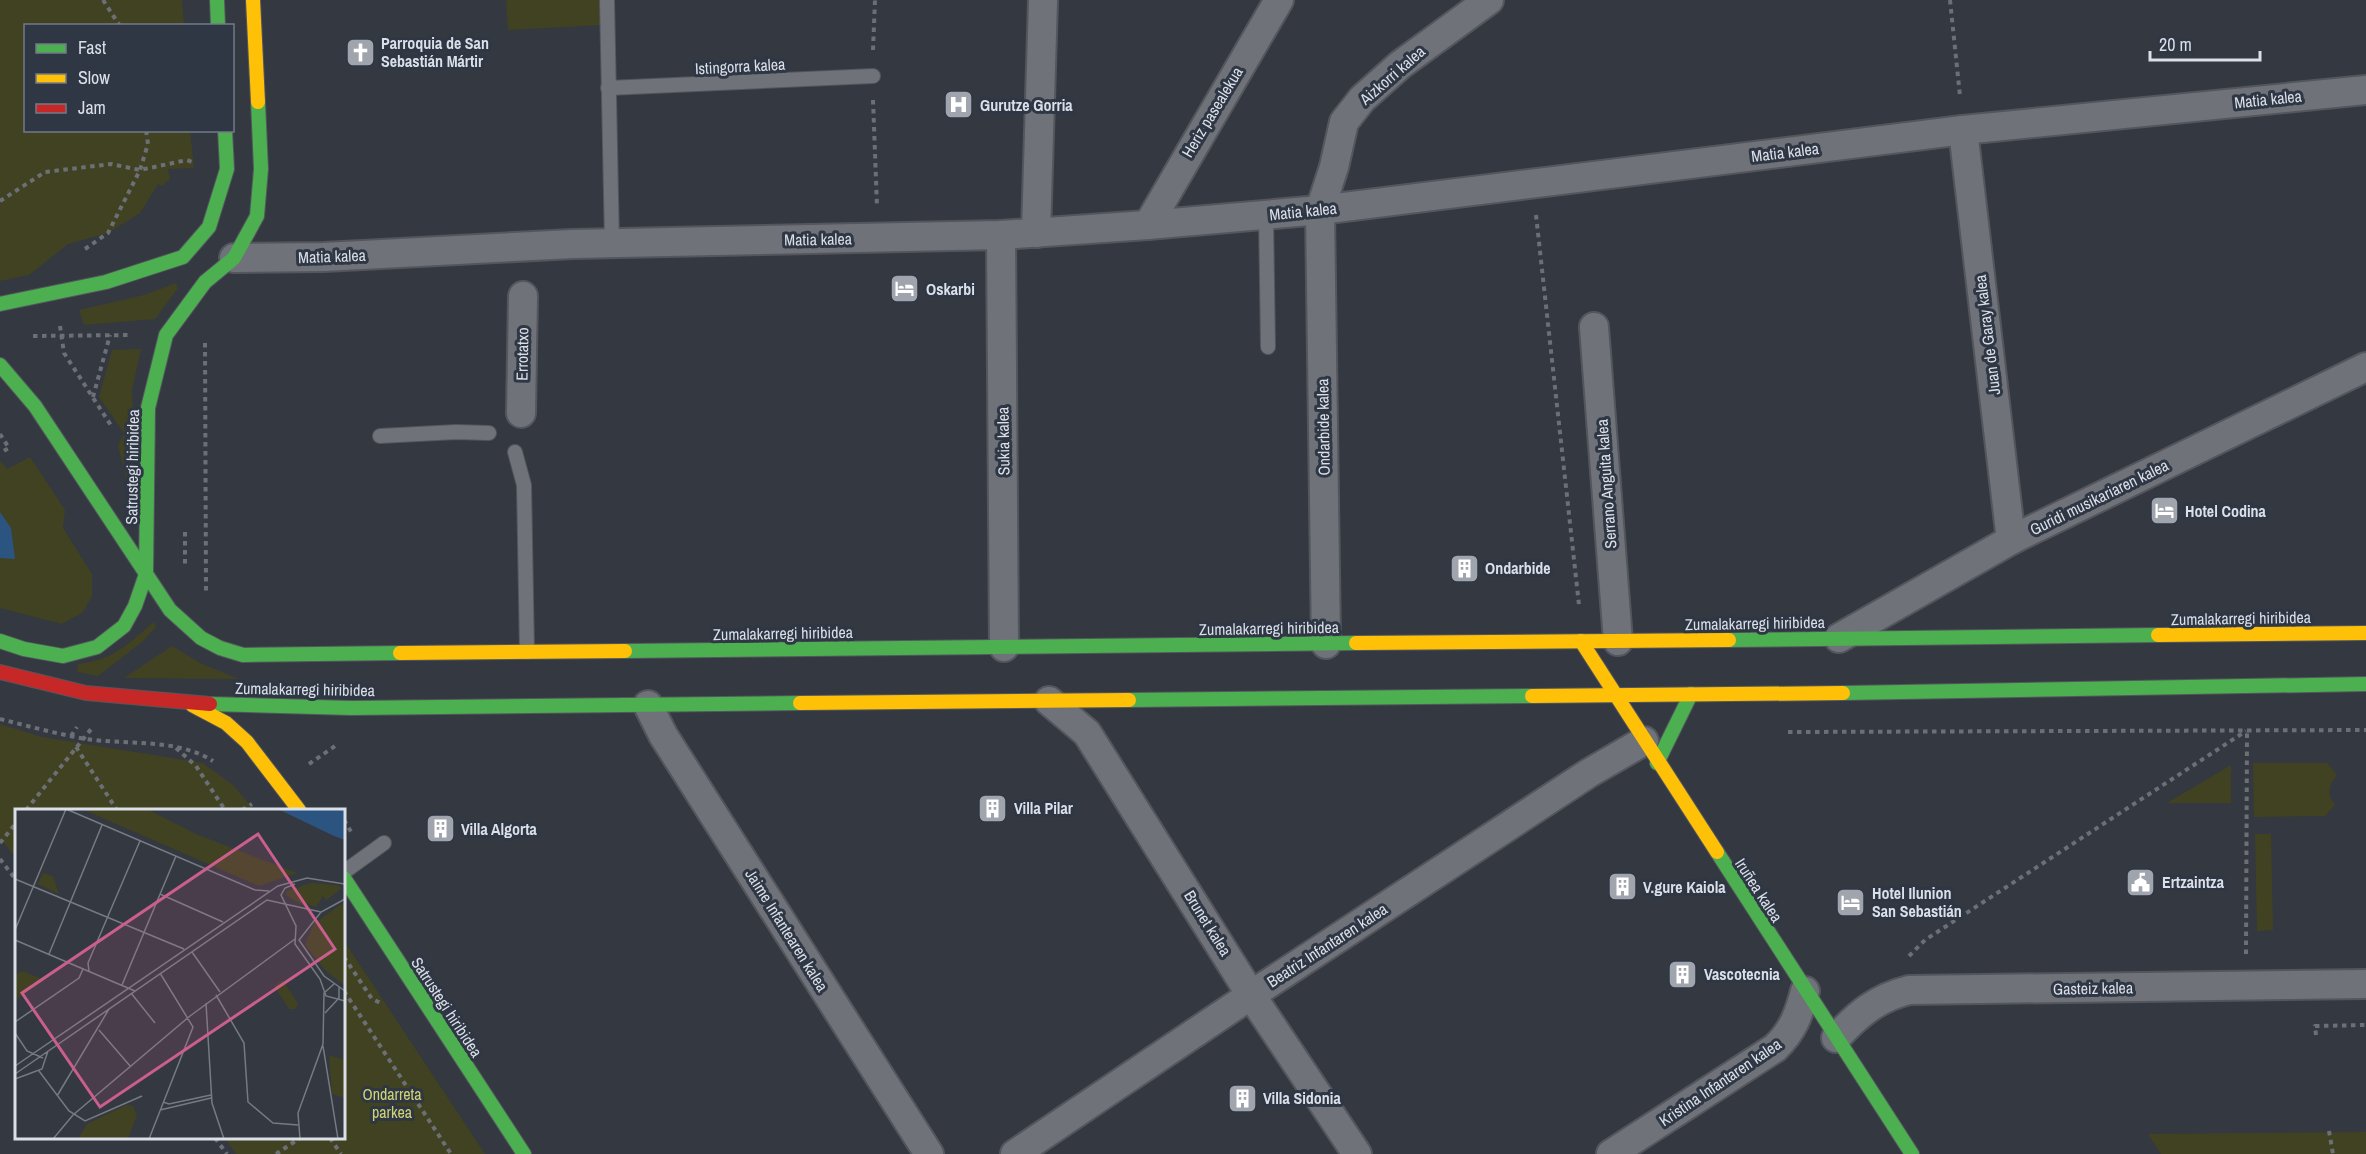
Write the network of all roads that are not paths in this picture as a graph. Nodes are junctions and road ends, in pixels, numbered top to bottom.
1 (217, 0) edge
2 (253, 0) edge
3 (607, 0) edge
4 (1043, 0) edge
5 (1279, 0) edge
6 (1490, 0) edge
7 (218, 24) edge
8 (873, 76) road end
9 (608, 88) junction
10 (2366, 90) edge
11 (1963, 130) junction
12 (225, 132) edge
13 (1320, 210) junction
14 (1266, 214) junction
15 (1148, 225) junction
16 (1036, 233) junction
17 (1001, 235) junction
18 (612, 243) junction
19 (234, 258) junction
20 (523, 296) dead end
21 (0, 304) edge
22 (1594, 327) dead end
23 (1268, 347) dead end
24 (0, 365) edge
25 (2366, 367) edge
26 (521, 413) dead end
27 (489, 433) dead end
28 (380, 436) dead end
29 (514, 452) dead end
30 (2011, 540) junction
31 (146, 574) junction
32 (2366, 633) edge
33 (1839, 638) junction
34 (0, 641) edge
35 (1618, 641) junction
36 (1581, 642) junction
37 (1326, 644) junction
38 (1004, 647) junction
39 (527, 652) junction
40 (0, 672) edge
41 (2366, 684) edge
42 (1691, 694) junction
43 (1614, 695) junction
44 (1049, 701) junction
45 (188, 703) junction
46 (648, 705) junction
47 (1650, 752) junction
48 (299, 809) edge
49 (384, 843) dead end
50 (345, 871) edge
51 (345, 880) edge
52 (2366, 984) edge
53 (1805, 991) junction
54 (1251, 994) junction
55 (1836, 1038) junction
56 (524, 1154) edge
57 (929, 1154) edge
58 (1015, 1154) edge
59 (1357, 1154) edge
60 (1611, 1154) edge
61 (1912, 1154) edge

1 - 7 main road
2 - 19 main road
3 - 9 lane
4 - 16 street
5 - 15 street, Heriz pasealekua
6 - 13 street, Aizkorri kalea
8 - 9 lane, Istingorra kalea
9 - 18 lane
10 - 11 street, Matia kalea
11 - 13 street, Matia kalea
11 - 30 street, Juan de Garay kalea
12 - 21 main road
13 - 14 street, Matia kalea
13 - 37 street, Ondarbide kalea
14 - 15 street, Matia kalea
14 - 23 lane
15 - 16 street, Matia kalea
16 - 17 street, Matia kalea
17 - 18 street, Matia kalea
17 - 38 street, Sukia kalea
18 - 19 street, Matia kalea
19 - 31 main road, Satrustegi hiribidea
20 - 26 street, Errotatxo
22 - 35 street, Serrano Anguita kalea
24 - 31 main road
25 - 30 street, Guridi musikariaren kalea
27 - 28 lane
29 - 39 lane
30 - 33 street, Guridi musikariaren kalea
31 - 34 main road, Satrustegi hiribidea
31 - 39 main road, Zumalakarregi hiribidea
32 - 33 main road, Zumalakarregi hiribidea
33 - 35 main road, Zumalakarregi hiribidea
35 - 36 main road, Zumalakarregi hiribidea
36 - 37 main road, Zumalakarregi hiribidea
36 - 43 main road, Iruñea kalea
37 - 38 main road, Zumalakarregi hiribidea
38 - 39 main road, Zumalakarregi hiribidea
40 - 45 main road, Zumalakarregi hiribidea
41 - 42 main road, Zumalakarregi hiribidea
42 - 43 main road, Zumalakarregi hiribidea
42 - 47 main road
43 - 44 main road, Zumalakarregi hiribidea
43 - 47 main road, Iruñea kalea
44 - 46 main road, Zumalakarregi hiribidea
44 - 54 street, Brunet kalea
45 - 46 main road, Zumalakarregi hiribidea
45 - 48 main road
46 - 57 street, Jaime Infantearen kalea
47 - 53 main road, Iruñea kalea
47 - 54 street, Beatriz Infantaren kalea
49 - 50 lane
51 - 56 main road, Satrustegi hiribidea
52 - 55 street, Gasteiz kalea
53 - 55 main road, Iruñea kalea
53 - 60 street, Kristina Infantaren kalea
54 - 58 street, Beatriz Infantaren kalea
54 - 59 street, Brunet kalea
55 - 61 main road, Iruñea kalea

